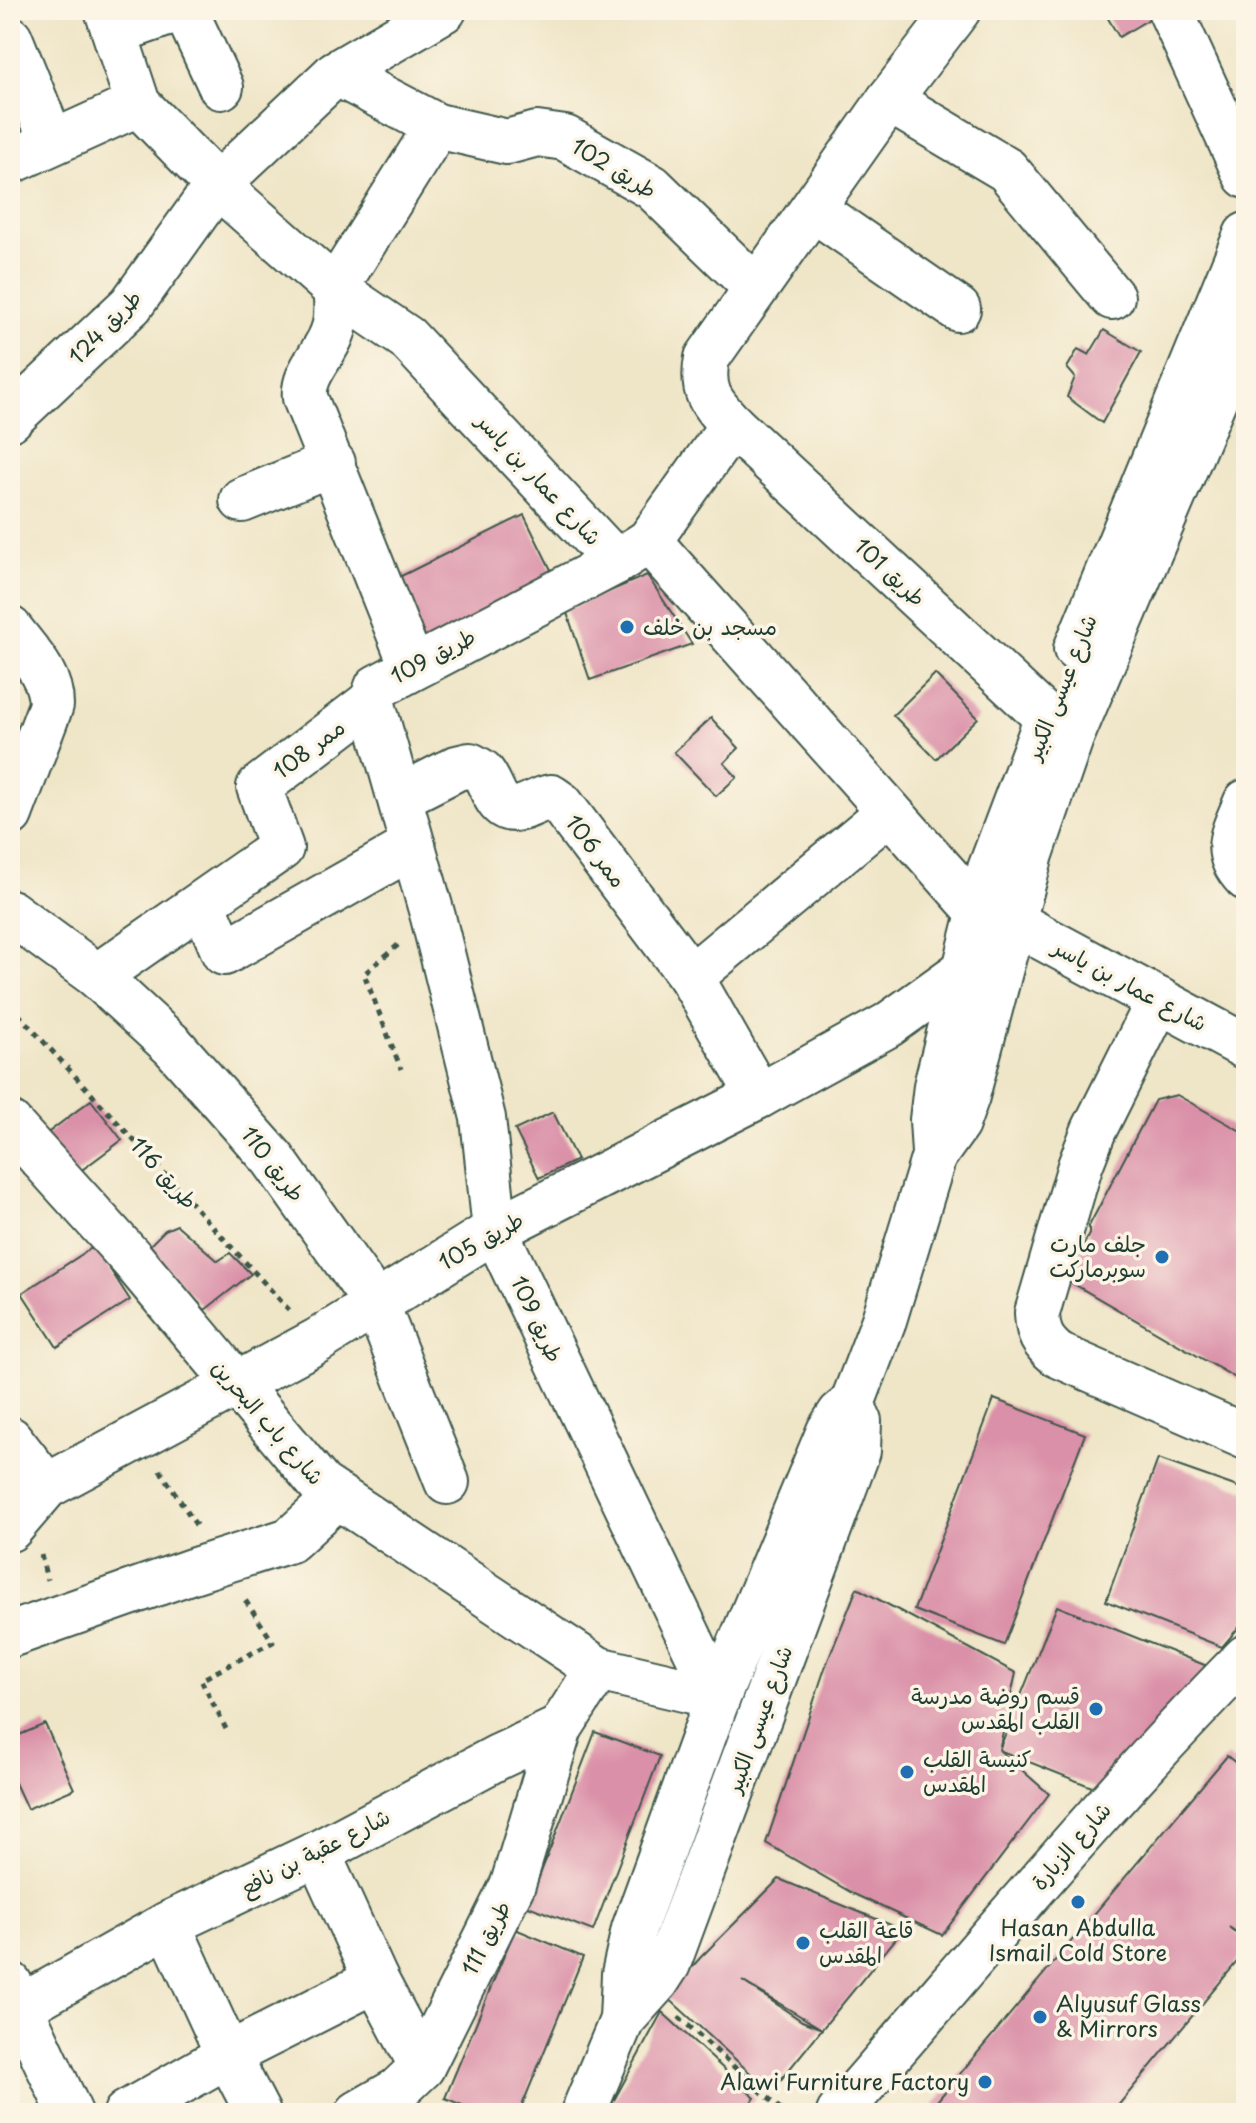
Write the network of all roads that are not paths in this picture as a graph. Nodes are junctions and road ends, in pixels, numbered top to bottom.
1 (178, 10) edge
2 (185, 10) edge
3 (444, 10) edge
4 (958, 10) edge
5 (1170, 10) edge
6 (111, 21) edge
7 (10, 38) edge
8 (336, 73) junction
9 (221, 87) dead end
10 (889, 100) junction
11 (138, 104) junction
12 (1228, 107) edge
13 (437, 126) junction
14 (52, 142) junction
15 (10, 162) edge
16 (1246, 176) edge
17 (217, 185) junction
18 (813, 209) junction
19 (1246, 235) edge
20 (756, 288) junction
21 (335, 289) junction
22 (1112, 297) dead end
23 (958, 309) dead end
24 (1246, 325) edge
25 (10, 419) edge
26 (732, 425) junction
27 (333, 463) junction
28 (242, 500) dead end
29 (633, 552) junction
30 (10, 629) edge
31 (412, 666) junction
32 (372, 701) junction
33 (1047, 718) junction
34 (400, 797) junction
35 (1246, 802) edge
36 (889, 812) junction
37 (10, 814) edge
38 (413, 846) junction
39 (1246, 878) edge
40 (203, 903) junction
41 (10, 912) edge
42 (998, 918) junction
43 (966, 969) junction
44 (97, 976) junction
45 (691, 977) junction
46 (1159, 1000) junction
47 (1246, 1047) edge
48 (759, 1096) junction
49 (10, 1124) edge
50 (934, 1156) junction
51 (495, 1230) junction
52 (377, 1305) junction
53 (236, 1385) junction
54 (852, 1404) junction
55 (1246, 1437) edge
56 (10, 1439) edge
57 (447, 1482) dead end
58 (337, 1497) junction
59 (29, 1507) edge
60 (10, 1635) edge
61 (1246, 1657) edge
62 (598, 1669) junction
63 (718, 1697) junction
64 (761, 1715) junction
65 (560, 1728) junction
66 (318, 1853) junction
67 (168, 1924) junction
68 (376, 1980) junction
69 (14, 2001) edge
70 (635, 2005) junction
71 (228, 2055) junction
72 (422, 2067) junction
73 (70, 2113) edge
74 (126, 2113) edge
75 (258, 2113) edge
76 (358, 2113) edge
77 (583, 2113) edge
78 (839, 2113) edge

1 - 6 street
2 - 9 street
3 - 8 street, طريق 124
4 - 10 street, طريق 101
5 - 12 street
6 - 11 street, شارع عمار بن ياسر
7 - 14 street
8 - 13 street, طريق 102
8 - 17 street, طريق 124
10 - 18 street, طريق 101
10 - 22 street
11 - 14 street
11 - 17 street, شارع عمار بن ياسر
12 - 16 street
13 - 20 street, طريق 102
13 - 21 street
14 - 15 street
17 - 21 street, شارع عمار بن ياسر
17 - 25 street, طريق 124
18 - 20 street, طريق 101
18 - 23 street
19 - 33 street, شارع عيسى الكبير
20 - 26 street, طريق 101
21 - 27 street
21 - 29 street, شارع عمار بن ياسر
24 - 42 street, شارع عيسى الكبير
26 - 29 street
26 - 33 street, طريق 101
27 - 28 street
27 - 31 street
29 - 31 street, طريق 109
29 - 36 street, شارع عمار بن ياسر
30 - 37 street
31 - 32 street, طريق 109
32 - 34 street, طريق 109
32 - 40 street, ممر 108
33 - 42 street, شارع عيسى الكبير
34 - 38 street, طريق 109
34 - 45 street, ممر 106
35 - 39 street
36 - 42 street, شارع عمار بن ياسر
36 - 45 street
38 - 40 street
38 - 51 street, طريق 109
40 - 44 street, ممر 108
41 - 44 street, طريق 110
42 - 43 street, شارع عيسى الكبير
42 - 46 street, شارع عمار بن ياسر
42 - 50 street, شارع عيسى الكبير
43 - 48 street, طريق 105
43 - 50 street, شارع عيسى الكبير
44 - 52 street, طريق 110
45 - 48 street, ممر 106
46 - 47 street, شارع عمار بن ياسر
46 - 55 street
48 - 51 street, طريق 105
49 - 53 street, شارع باب البحرين
50 - 54 street, شارع عيسى الكبير
51 - 52 street, طريق 105
51 - 63 street, طريق 109
52 - 53 street, طريق 105
52 - 57 street, طريق 110
53 - 58 street, شارع باب البحرين
53 - 59 street, طريق 105
54 - 63 street, شارع عيسى الكبير
54 - 64 street, شارع عيسى الكبير
56 - 59 street
58 - 60 street
58 - 62 street, شارع باب البحرين
61 - 78 street, شارع الزبارة
62 - 63 street, شارع باب البحرين
62 - 65 street
63 - 64 street, شارع باب البحرين
63 - 70 street, شارع عيسى الكبير
64 - 70 street, شارع عيسى الكبير
65 - 66 street, شارع عقبة بن نافع
65 - 72 street, طريق 111
66 - 67 street, شارع عقبة بن نافع
66 - 68 street
67 - 69 street, شارع عقبة بن نافع
67 - 71 street
68 - 71 street
68 - 72 street
69 - 73 street
70 - 77 street, شارع عيسى الكبير
71 - 74 street
71 - 75 street
72 - 76 street, طريق 111

